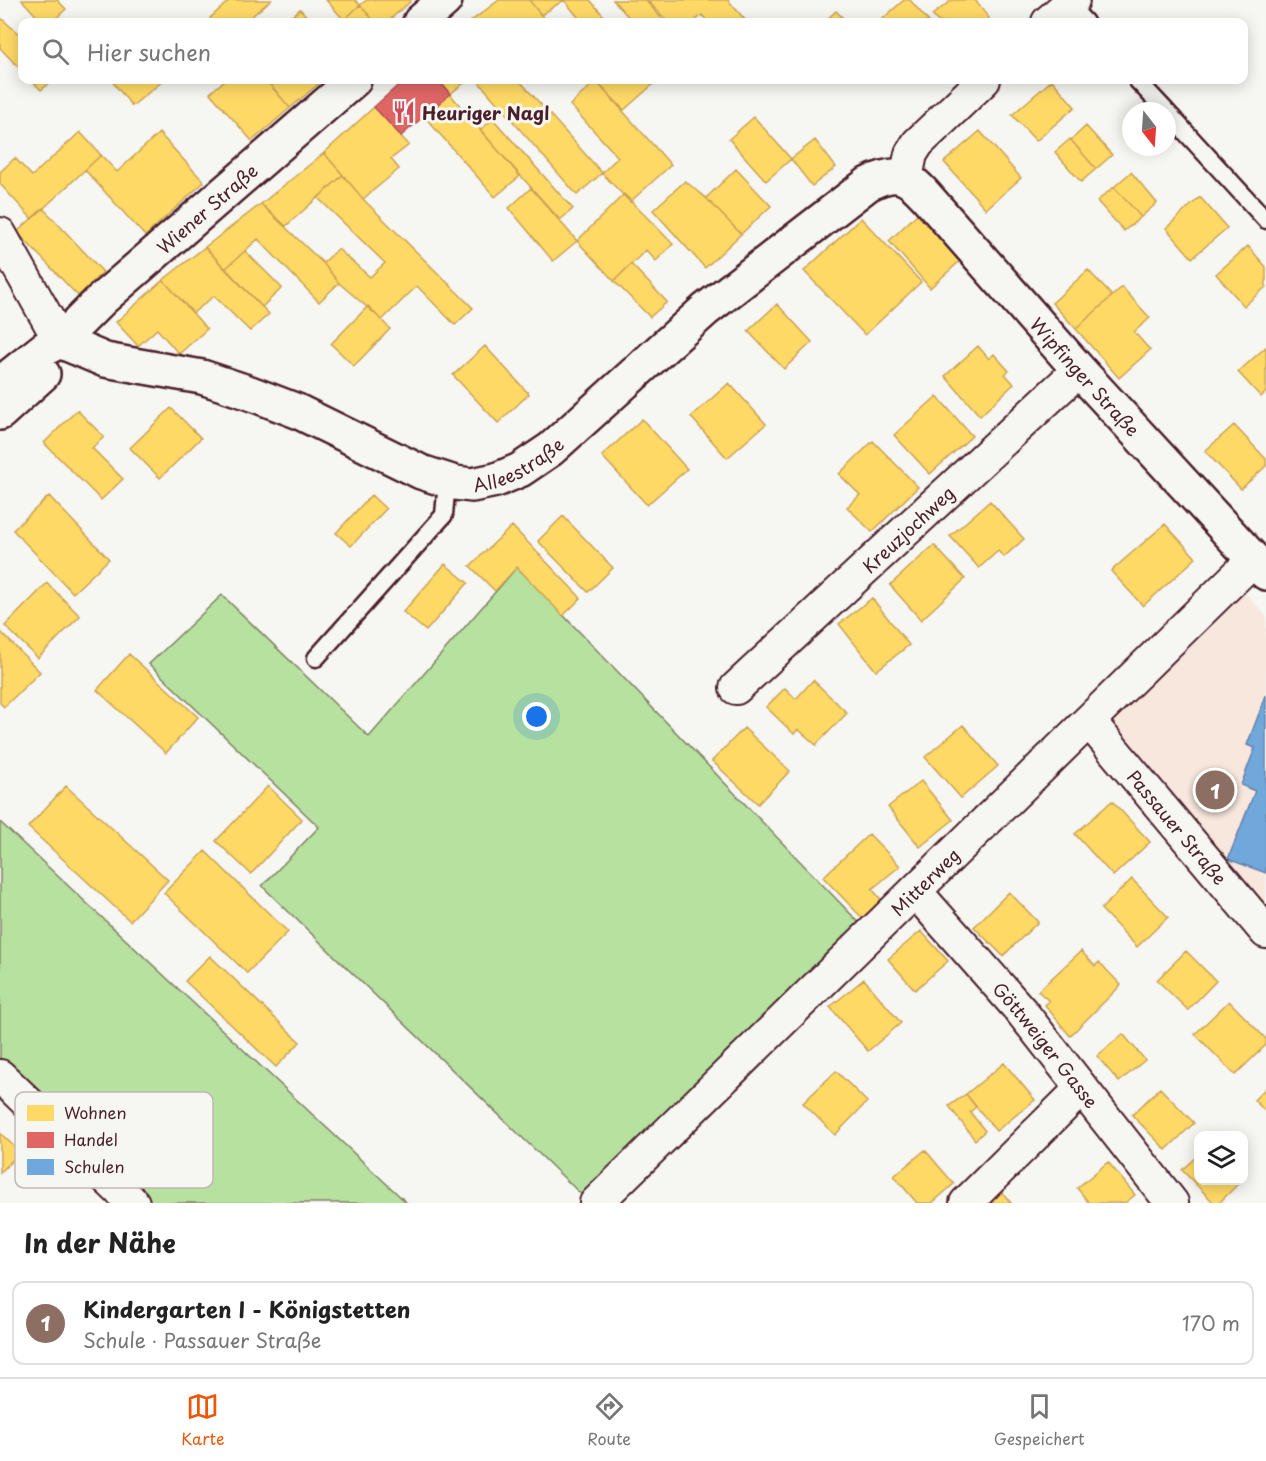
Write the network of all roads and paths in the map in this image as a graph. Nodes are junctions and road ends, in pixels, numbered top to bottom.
1 (445, 0) edge
2 (425, 18) edge
3 (349, 84) edge
4 (980, 84) edge
5 (1141, 84) edge
6 (1158, 102) edge
7 (1176, 121) edge
8 (906, 178) junction
9 (1266, 220) edge
10 (0, 234) edge
11 (60, 341) junction
12 (1079, 370) junction
13 (0, 384) edge
14 (0, 413) edge
15 (447, 481) junction
16 (1260, 566) edge
17 (316, 658) dead end
18 (736, 688) dead end
19 (1089, 722) junction
20 (915, 891) junction
21 (1266, 932) edge
22 (0, 1076) edge
23 (1081, 1089) junction
24 (17, 1092) edge
25 (117, 1188) edge
26 (133, 1203) edge
27 (596, 1203) edge
28 (966, 1203) edge
29 (1172, 1203) edge

1 - 2 street
3 - 11 street, Wiener Straße
4 - 8 street
5 - 6 lane
7 - 9 lane
8 - 12 street, Wipfinger Straße
8 - 15 street, Alleestraße
10 - 11 street
11 - 13 street, Wiener Straße
11 - 14 street, Wiener Straße
11 - 15 street, Alleestraße
12 - 16 street, Wipfinger Straße
12 - 18 street, Kreuzjochweg
15 - 17 lane
16 - 19 street, Mitterweg
19 - 20 street, Mitterweg
19 - 21 street, Passauer Straße
20 - 23 street, Göttweiger Gasse
20 - 27 street, Mitterweg
22 - 24 street
23 - 28 street
23 - 29 street, Göttweiger Gasse
25 - 26 street

